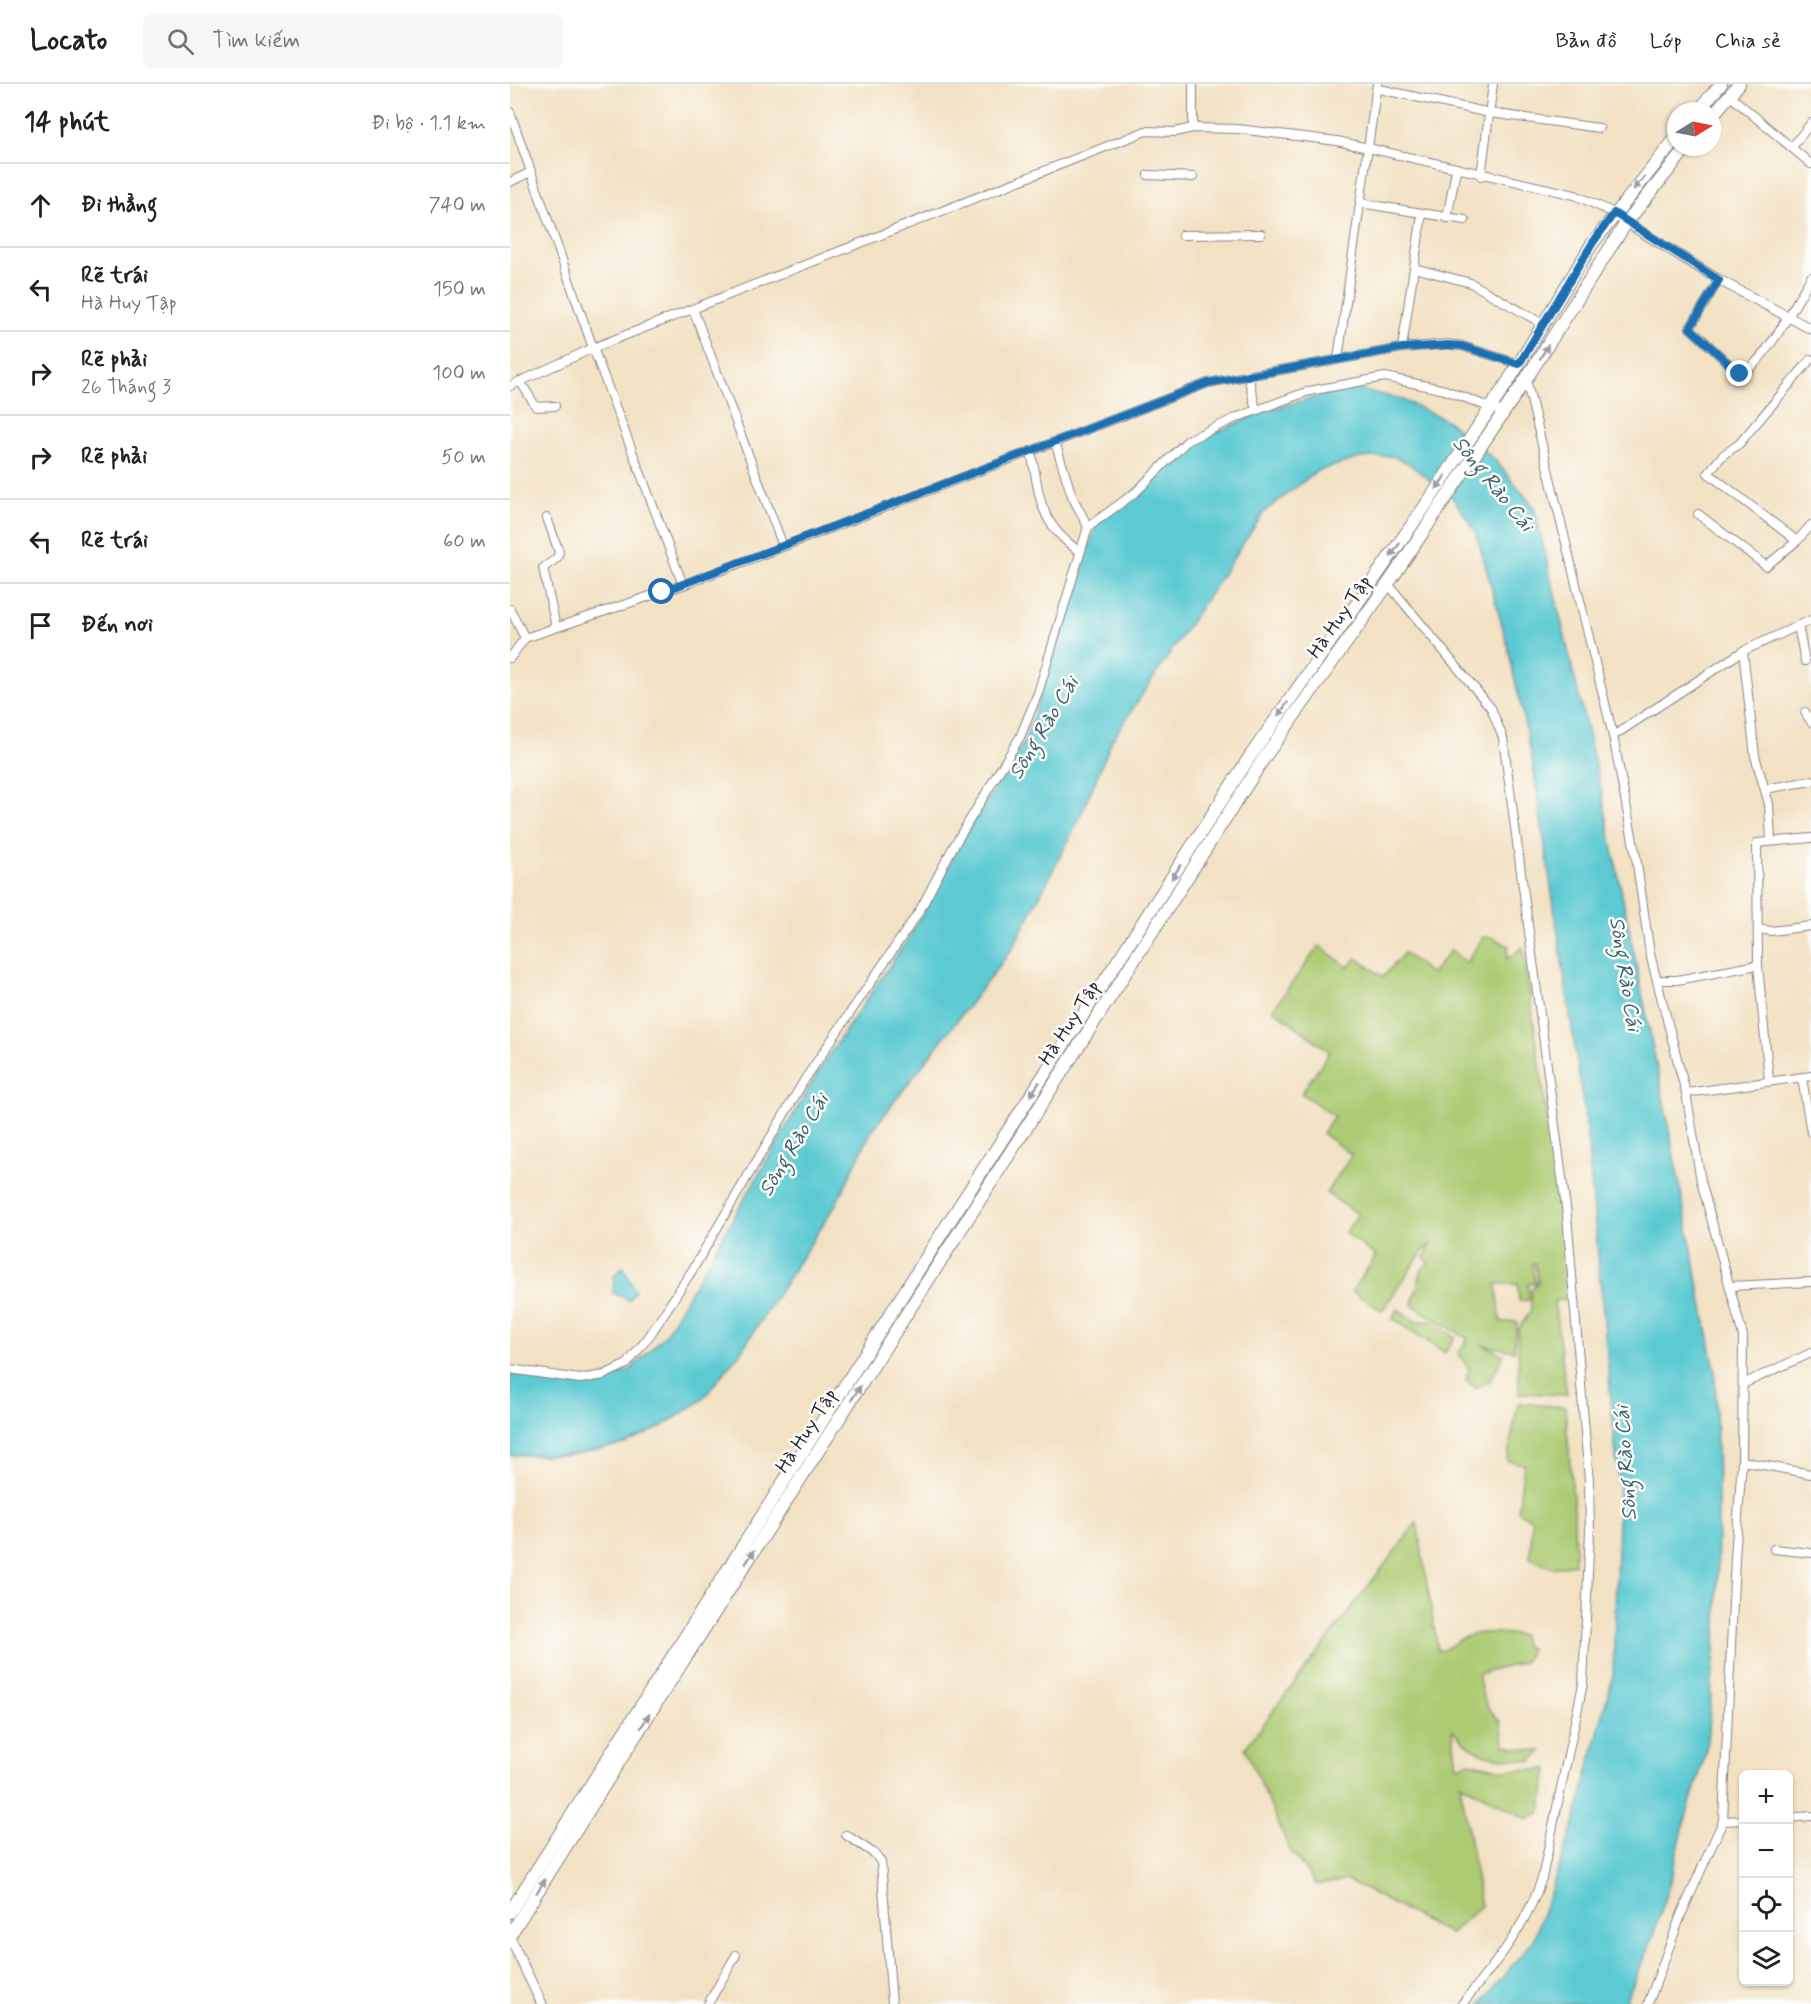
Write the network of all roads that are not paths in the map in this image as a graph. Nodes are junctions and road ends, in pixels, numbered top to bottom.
1 (1193, 84) edge
2 (1493, 84) edge
3 (1721, 84) edge
4 (1739, 84) edge
5 (1378, 86) edge
6 (1729, 95) junction
7 (1706, 102) edge
8 (1721, 105) edge
9 (510, 112) edge
10 (1490, 113) junction
11 (1811, 123) edge
12 (1193, 128) junction
13 (1599, 128) dead end
14 (1792, 147) junction
15 (1368, 148) junction
16 (1667, 149) edge
17 (1680, 156) edge
18 (1811, 164) edge
19 (1456, 170) junction
20 (531, 172) junction
21 (1148, 175) dead end
22 (1481, 176) junction
23 (1193, 177) dead end
24 (510, 182) edge
25 (1360, 203) junction
26 (1614, 213) junction
27 (1422, 214) junction
28 (1447, 218) junction
29 (1465, 220) dead end
30 (1626, 223) junction
31 (1261, 234) dead end
32 (1182, 235) dead end
33 (1414, 268) junction
34 (1811, 277) edge
35 (1719, 280) junction
36 (693, 309) junction
37 (1788, 317) junction
38 (1543, 324) junction
39 (1811, 329) edge
40 (593, 348) junction
41 (1402, 348) junction
42 (1811, 359) edge
43 (1338, 360) junction
44 (1519, 364) junction
45 (1248, 376) junction
46 (1527, 379) junction
47 (520, 381) junction
48 (510, 386) edge
49 (555, 406) dead end
50 (1497, 409) junction
51 (1256, 410) junction
52 (1055, 442) junction
53 (1030, 452) junction
54 (1433, 505) junction
55 (1698, 514) dead end
56 (547, 518) dead end
57 (1811, 525) edge
58 (1088, 527) junction
59 (1797, 541) junction
60 (783, 546) junction
61 (1078, 550) junction
62 (1388, 584) junction
63 (683, 585) junction
64 (510, 609) edge
65 (1811, 620) edge
66 (1798, 625) junction
67 (556, 627) junction
68 (525, 638) junction
69 (1743, 651) junction
70 (510, 658) edge
71 (1805, 661) dead end
72 (1805, 712) dead end
73 (1811, 722) edge
74 (1613, 736) junction
75 (1811, 781) edge
76 (1765, 789) junction
77 (1811, 838) edge
78 (1771, 841) junction
79 (1811, 926) edge
80 (1758, 929) junction
81 (1758, 965) junction
82 (1657, 980) junction
83 (1811, 1076) edge
84 (1802, 1078) junction
85 (1769, 1081) junction
86 (1686, 1093) junction
87 (1811, 1132) edge
88 (1811, 1282) edge
89 (1730, 1286) junction
90 (1811, 1353) edge
91 (510, 1369) edge
92 (1745, 1383) junction
93 (1742, 1461) junction
94 (1811, 1474) edge
95 (1774, 1549) dead end
96 (1811, 1553) edge
97 (1811, 1816) edge
98 (1793, 1818) edge
99 (1739, 1820) edge
100 (1723, 1821) junction
101 (846, 1835) dead end
102 (510, 1912) edge
103 (510, 1937) edge
104 (736, 1954) dead end
105 (542, 2004) edge
106 (708, 2004) edge
107 (892, 2004) edge
108 (1462, 2004) edge
109 (1648, 2004) edge

1 - 12 street
2 - 10 street
3 - 7 main road
4 - 6 main road
5 - 10 street
5 - 15 street
6 - 8 main road
6 - 14 street
9 - 20 street
10 - 13 street
10 - 22 street
11 - 14 street
12 - 15 street
12 - 36 street
14 - 18 street
15 - 19 street
15 - 25 street
16 -> 26 main road, Hà Huy Tập
17 - 30 main road, Hà Huy Tập
19 - 22 street
19 - 28 street
20 - 24 street
20 - 40 street
21 - 23 street
22 - 26 street
25 - 27 street
25 - 43 street
26 - 30 street
26 - 38 main road, Hà Huy Tập
27 - 28 street
27 - 33 street
28 - 29 street
30 - 35 street
46 -> 30 main road, Hà Huy Tập
31 - 32 street
33 - 38 street
33 - 41 street
34 - 37 street
35 - 37 street
35 - 37 street
36 - 40 street
36 - 60 street
37 - 39 street
38 - 44 main road, Hà Huy Tập
40 - 47 street
40 - 63 street
41 - 43 street
41 - 44 street
42 - 59 street
43 - 45 street
44 - 50 main road, Hà Huy Tập
45 - 51 street
45 - 52 street
46 - 50 main road, Hà Huy Tập
46 - 74 street
47 - 48 street
47 - 49 street
50 - 51 street
50 - 54 main road, Hà Huy Tập
51 - 58 street
52 - 53 street
52 - 58 street
53 - 60 street
53 - 61 street
54 - 62 main road, Hà Huy Tập
54 -> 102 main road, Hà Huy Tập
55 - 59 street
56 - 67 street
57 - 59 street
58 - 61 street
60 - 63 street
61 - 91 street
103 -> 62 main road, Hà Huy Tập
62 - 108 street
63 - 67 street
64 - 68 street
65 - 66 street
66 - 69 street
66 - 71 street
67 - 68 street
68 - 70 street
69 - 74 street
69 - 76 street
72 - 73 street
74 - 82 street
75 - 76 street
76 - 78 street
77 - 78 street
78 - 80 street
79 - 80 street
80 - 81 street
81 - 82 street
81 - 85 street
82 - 86 street
83 - 84 street
84 - 85 street
84 - 87 street
85 - 86 street
86 - 89 street
88 - 89 street
89 - 92 street
90 - 92 street
92 - 93 street
93 - 94 street
93 - 100 street
95 - 96 street
97 - 98 street
99 - 100 street
100 - 109 street
101 - 107 street
103 - 105 street
104 - 106 street

